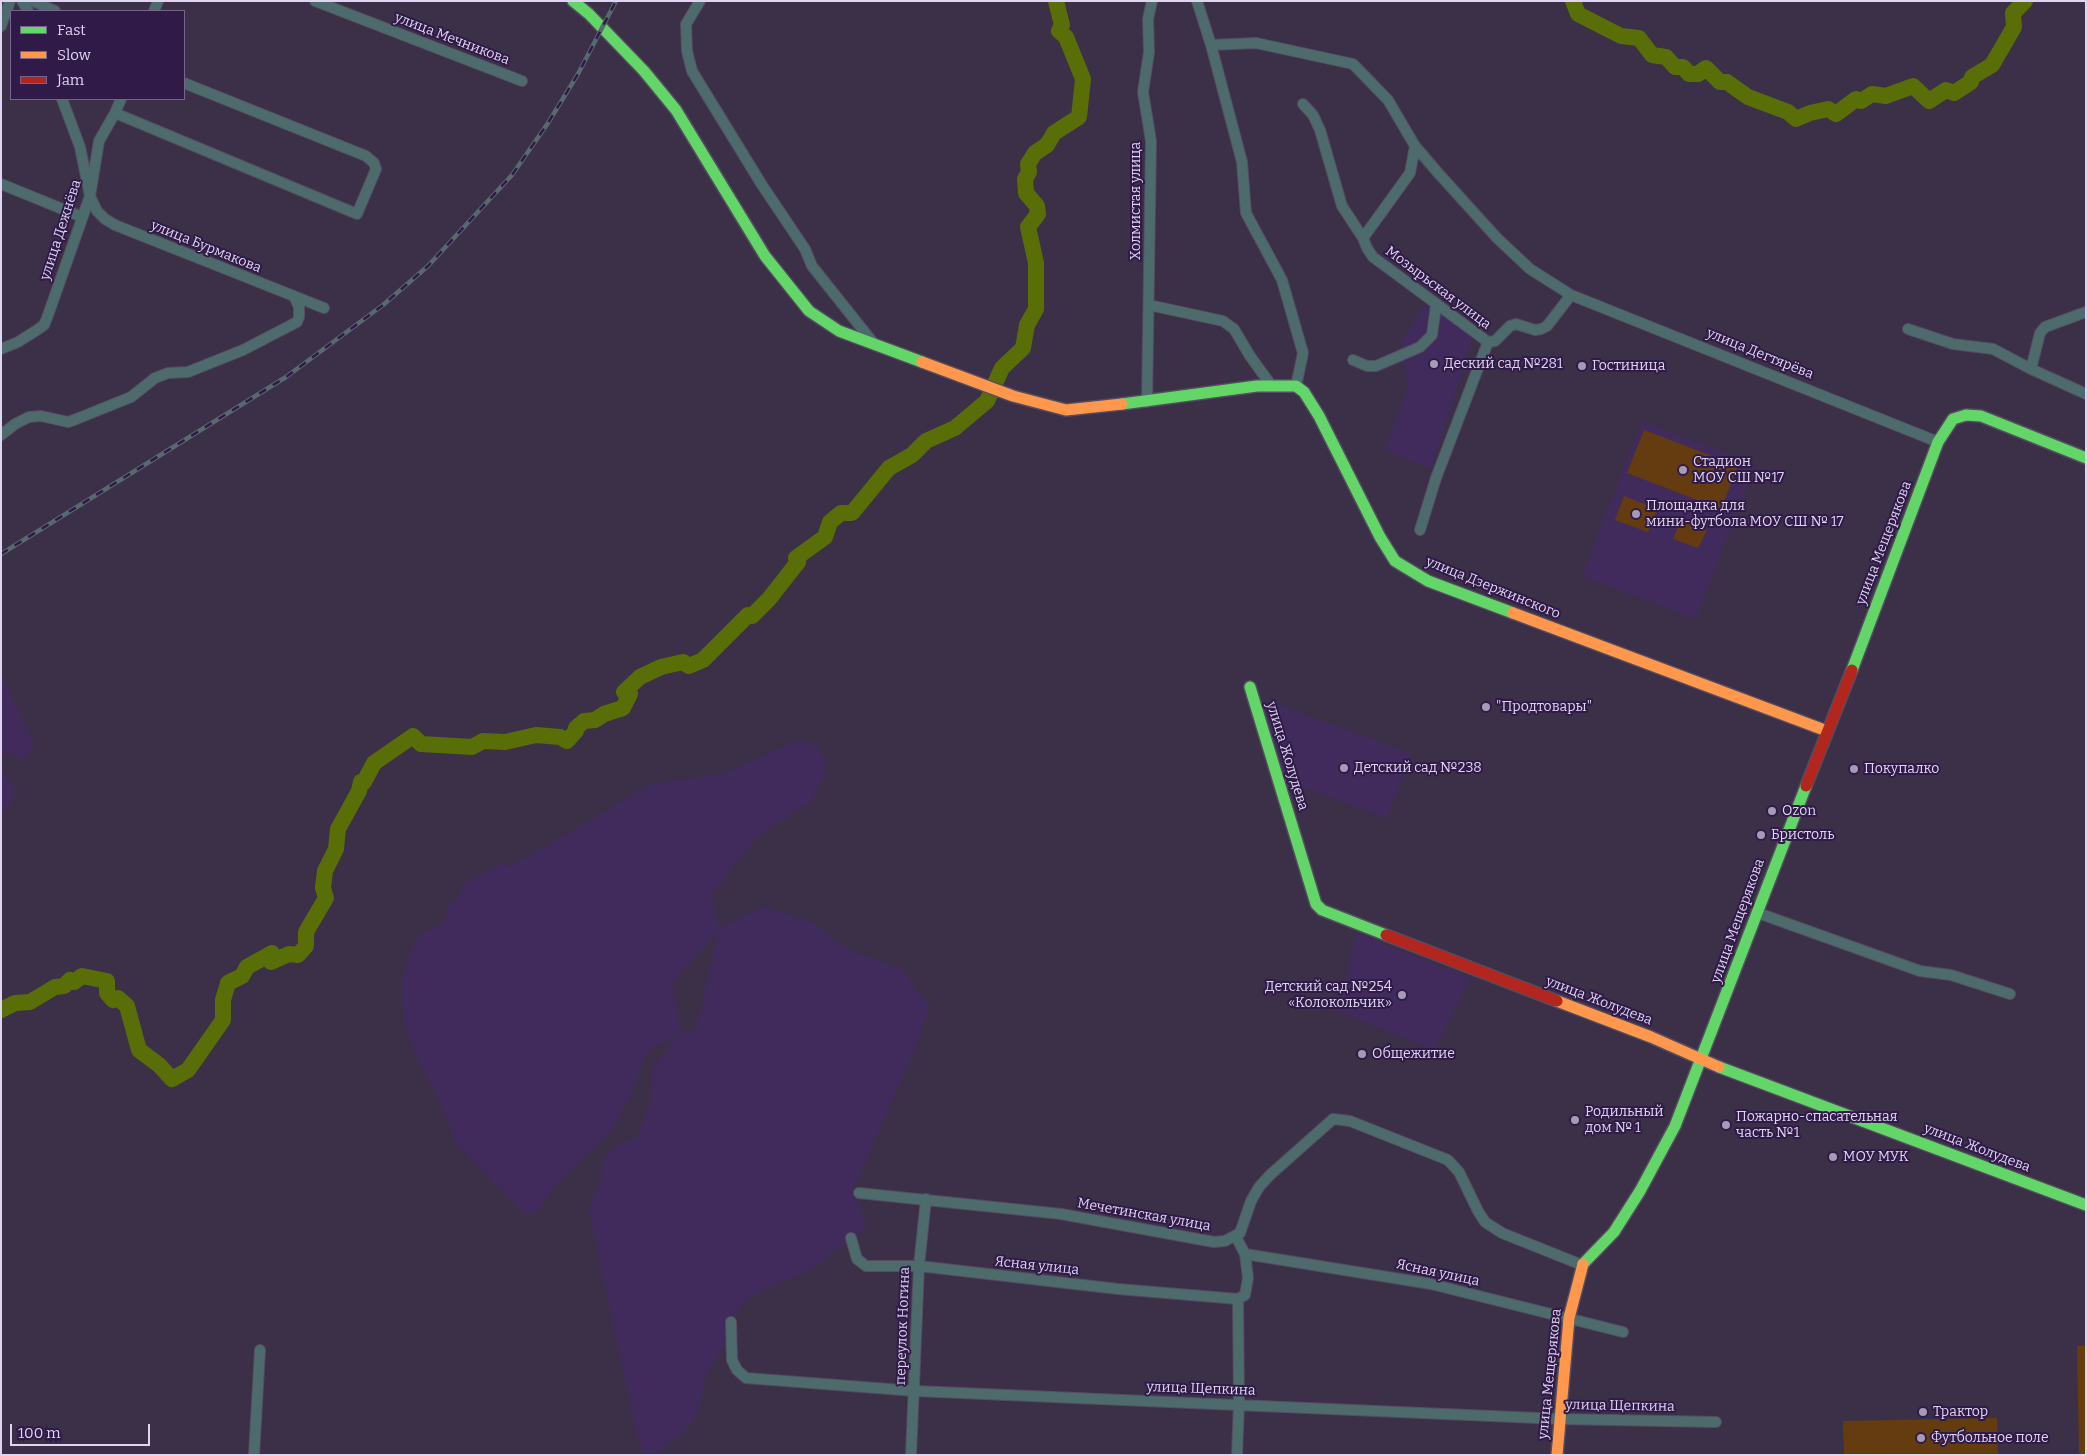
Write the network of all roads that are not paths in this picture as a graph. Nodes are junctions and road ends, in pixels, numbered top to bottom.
1 (10, 1) edge
2 (33, 1) edge
3 (315, 1) edge
4 (573, 1) edge
5 (700, 1) edge
6 (1152, 1) edge
7 (1197, 1) edge
8 (53, 10) edge
9 (1, 26) edge
10 (1211, 45) junction
11 (522, 81) dead end
12 (185, 82) edge
13 (62, 100) edge
14 (121, 100) edge
15 (1303, 104) dead end
16 (115, 113) junction
17 (1415, 146) junction
18 (1, 184) edge
19 (90, 196) junction
20 (82, 217) junction
21 (1363, 238) junction
22 (1571, 295) junction
23 (295, 298) junction
24 (1148, 305) junction
25 (1436, 305) junction
26 (324, 308) dead end
27 (2086, 312) edge
28 (1908, 329) dead end
29 (1488, 342) junction
30 (875, 345) junction
31 (1, 349) edge
32 (1352, 360) dead end
33 (2031, 369) junction
34 (1271, 384) junction
35 (1296, 386) junction
36 (2086, 394) edge
37 (1147, 402) junction
38 (1, 435) edge
39 (1938, 442) junction
40 (2086, 458) edge
41 (1420, 530) dead end
42 (1250, 687) dead end
43 (1827, 730) junction
44 (1758, 913) junction
45 (2010, 994) dead end
46 (1702, 1059) junction
47 (860, 1193) dead end
48 (926, 1199) junction
49 (2086, 1205) edge
50 (1236, 1237) junction
51 (851, 1238) dead end
52 (1245, 1254) junction
53 (919, 1266) junction
54 (1582, 1266) junction
55 (1238, 1299) junction
56 (1569, 1318) junction
57 (731, 1322) dead end
58 (1623, 1332) dead end
59 (260, 1350) dead end
60 (914, 1391) junction
61 (1239, 1404) junction
62 (1560, 1419) junction
63 (1716, 1422) dead end
64 (254, 1455) edge
65 (911, 1455) edge
66 (1237, 1455) edge
67 (1557, 1455) edge

1 - 9 street
2 - 8 street
3 - 11 street, улица Мечникова
4 - 30 street
5 - 30 street
6 - 24 street, Холмистая улица
7 - 10 street
10 - 17 street, улица Дегтярёва
10 - 35 street
12 - 16 street
13 - 19 street
14 - 16 street, улица Дежнёва
15 - 21 street, Мозырьская улица
16 - 19 street, улица Дежнёва
17 - 21 street
17 - 22 street, улица Дегтярёва
18 - 20 street
19 - 20 street, улица Дежнёва
19 - 23 street, улица Бурмакова
20 - 31 street, улица Дежнёва
21 - 25 street, Мозырьская улица
22 - 29 street
22 - 39 street, улица Дегтярёва
23 - 26 street, улица Бурмакова
23 - 38 street
24 - 34 street
24 - 37 street, Холмистая улица
25 - 29 street, Мозырьская улица
25 - 32 street
27 - 33 street
28 - 33 street
29 - 41 street, Мозырьская улица
30 - 37 street
33 - 36 street
34 - 35 street
34 - 37 street
35 - 43 street, улица Дзержинского
39 - 40 street, улица Мещерякова
39 - 43 street, улица Мещерякова
42 - 46 street, улица Жолудева
43 - 44 street, улица Мещерякова
44 - 45 street
44 - 46 street, улица Мещерякова
46 - 49 street, улица Жолудева
46 - 54 street, улица Мещерякова
47 - 48 street, Мечетинская улица
48 - 50 street, Мечетинская улица
48 - 53 street, переулок Ногина
50 - 52 street
50 - 54 street
51 - 53 street, Ясная улица
52 - 55 street
52 - 56 street, Ясная улица
53 - 55 street, Ясная улица
53 - 60 street, переулок Ногина
54 - 56 street, улица Мещерякова
55 - 61 street
56 - 58 street, Ясная улица
56 - 62 street, улица Мещерякова
57 - 60 street, улица Щепкина
59 - 64 street
60 - 61 street, улица Щепкина
60 - 65 street, переулок Ногина
61 - 62 street, улица Щепкина
61 - 66 street
62 - 63 street, улица Щепкина
62 - 67 street, улица Мещерякова

